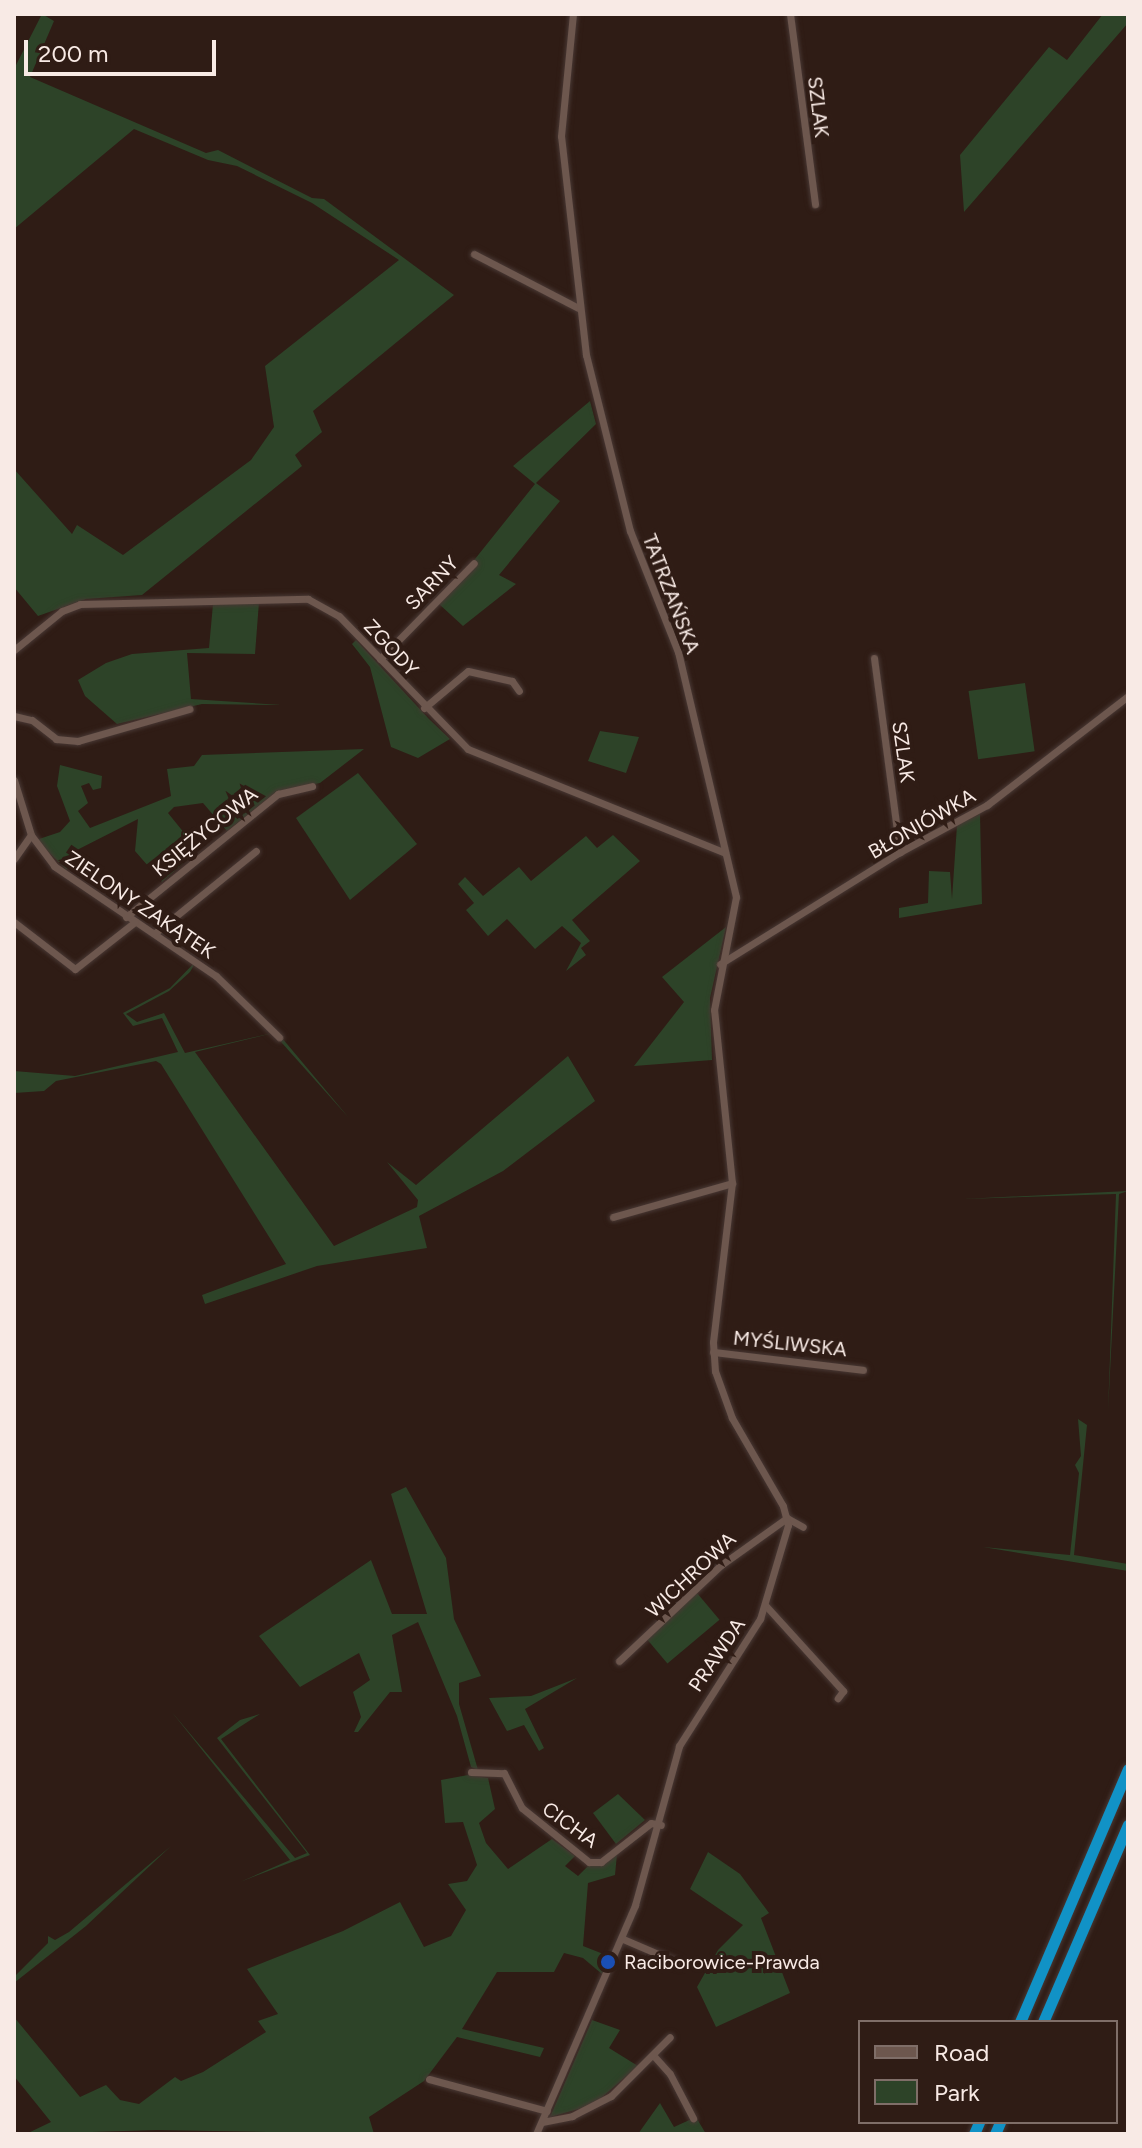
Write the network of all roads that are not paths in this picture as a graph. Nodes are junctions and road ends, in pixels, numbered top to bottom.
1 (573, 14) edge
2 (790, 14) edge
3 (815, 204) dead end
4 (474, 254) dead end
5 (578, 308) junction
6 (474, 563) dead end
7 (14, 650) edge
8 (874, 658) dead end
9 (380, 659) junction
10 (519, 691) dead end
11 (1128, 696) edge
12 (424, 708) junction
13 (189, 709) dead end
14 (14, 716) edge
15 (14, 780) edge
16 (312, 786) dead end
17 (17, 802) edge
18 (31, 835) junction
19 (256, 851) dead end
20 (900, 852) junction
21 (725, 853) junction
22 (14, 859) edge
23 (126, 917) junction
24 (14, 922) edge
25 (135, 922) junction
26 (155, 933) junction
27 (720, 964) junction
28 (279, 1037) dead end
29 (732, 1183) junction
30 (613, 1217) dead end
31 (713, 1352) junction
32 (863, 1370) dead end
33 (787, 1518) junction
34 (803, 1527) dead end
35 (766, 1606) junction
36 (619, 1661) dead end
37 (838, 1698) dead end
38 (1128, 1769) edge
39 (471, 1772) dead end
40 (661, 1825) junction
41 (1128, 1825) edge
42 (623, 1939) junction
43 (679, 1963) dead end
44 (1021, 2020) edge
45 (1044, 2020) edge
46 (670, 2037) dead end
47 (653, 2055) junction
48 (429, 2079) dead end
49 (547, 2111) junction
50 (693, 2118) dead end
51 (542, 2122) junction
52 (536, 2134) edge

1 - 5 street, TATRZAŃSKA
2 - 3 street, SZLAK
4 - 5 street
5 - 21 street, TATRZAŃSKA
6 - 9 street, SARNY
7 - 9 street, ZGODY
8 - 20 street, SZLAK
9 - 12 street, ZGODY
10 - 12 street
11 - 20 street, BŁONIÓWKA
12 - 21 street, ZGODY
13 - 14 street
15 - 17 street, ZIELONY ZAKĄTEK
16 - 23 street, KSIĘŻYCOWA
17 - 18 street, ZIELONY ZAKĄTEK
18 - 22 street
18 - 23 street, ZIELONY ZAKĄTEK
19 - 26 street
20 - 27 street, BŁONIÓWKA
21 - 27 street, TATRZAŃSKA
23 - 25 street, ZIELONY ZAKĄTEK
24 - 25 street
25 - 26 street, ZIELONY ZAKĄTEK
26 - 28 street, ZIELONY ZAKĄTEK
27 - 29 street, TATRZAŃSKA
29 - 30 street
29 - 31 street
31 - 32 street, MYŚLIWSKA
31 - 33 street
33 - 34 street
33 - 35 street, PRAWDA
33 - 36 street, WICHROWA
35 - 37 street
35 - 40 street, PRAWDA
38 - 44 highway
39 - 40 street, CICHA
40 - 42 street, PRAWDA
41 - 45 highway
42 - 43 street
42 - 49 street, PRAWDA
46 - 47 street
47 - 50 street
47 - 51 street
48 - 49 street
49 - 51 street, PRAWDA
51 - 52 street, PRAWDA

